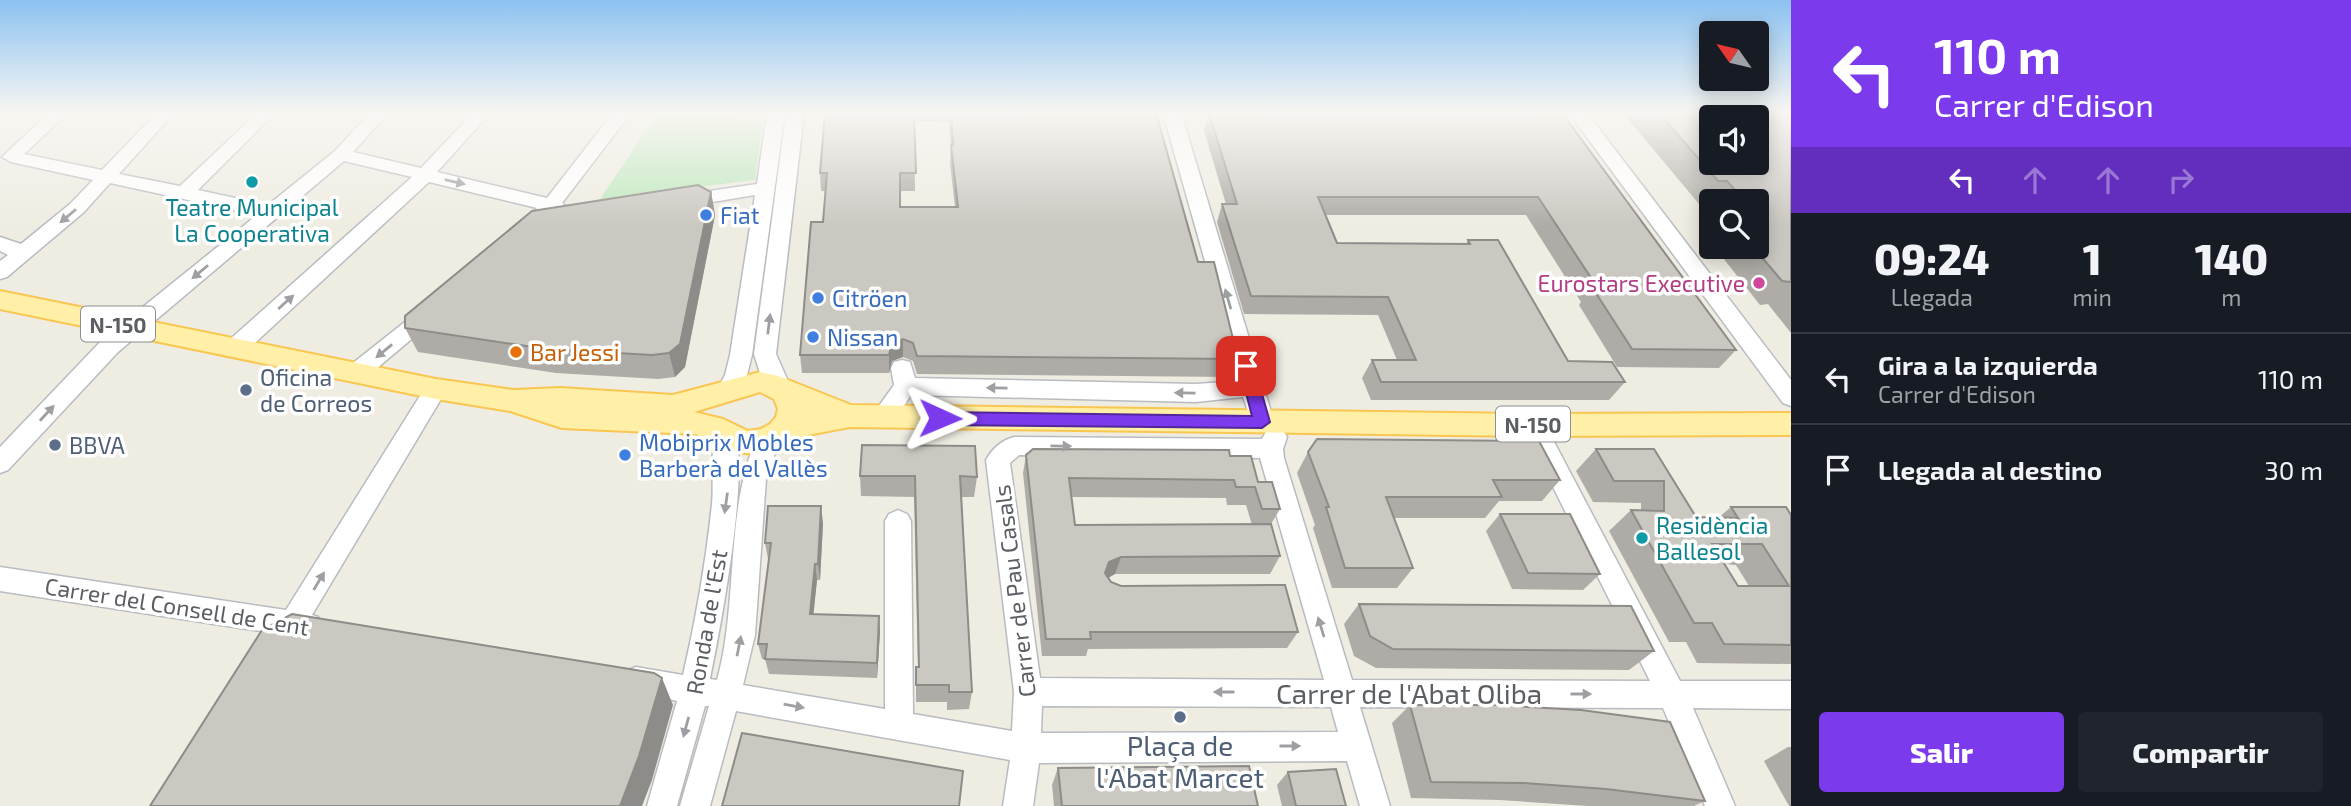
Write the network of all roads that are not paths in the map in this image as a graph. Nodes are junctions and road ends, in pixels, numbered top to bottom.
1 (18, 151) edge
2 (130, 151) edge
3 (228, 151) edge
4 (345, 151) edge
5 (447, 151) edge
6 (593, 151) edge
7 (774, 151) edge
8 (779, 151) edge
9 (1183, 151) edge
10 (1606, 151) edge
11 (341, 155) junction
12 (424, 175) junction
13 (104, 177) junction
14 (765, 188) junction
15 (184, 193) junction
16 (662, 204) edge
17 (551, 205) junction
18 (272, 212) junction
19 (531, 226) junction
20 (0, 243) edge
21 (510, 244) edge
22 (22, 253) junction
23 (0, 272) edge
24 (446, 299) edge
25 (0, 300) edge
26 (133, 327) junction
27 (235, 348) junction
28 (356, 373) junction
29 (954, 387) junction
30 (1253, 388) junction
31 (436, 389) junction
32 (781, 389) junction
33 (727, 391) junction
34 (1114, 391) junction
35 (1791, 397) edge
36 (514, 401) junction
37 (849, 416) junction
38 (883, 417) junction
39 (940, 418) junction
40 (1149, 421) junction
41 (1791, 424) edge
42 (1534, 425) junction
43 (723, 433) junction
44 (775, 434) junction
45 (1270, 438) junction
46 (0, 463) edge
47 (898, 521) dead end
48 (0, 579) edge
49 (1282, 588) edge
50 (1309, 588) junction
51 (293, 623) junction
52 (335, 630) edge
53 (274, 654) edge
54 (611, 676) edge
55 (694, 690) junction
56 (1028, 692) junction
57 (1341, 692) junction
58 (727, 694) junction
59 (1671, 694) junction
60 (1791, 695) edge
61 (899, 725) junction
62 (1357, 746) junction
63 (1026, 748) junction
64 (662, 806) edge
65 (695, 806) edge
66 (1018, 806) edge
67 (1375, 806) edge
68 (1720, 806) edge

1 - 13 street
2 - 13 street
3 - 15 street
4 - 11 street
5 - 12 street
6 - 17 street
7 - 14 street
32 -> 8 street
30 -> 9 street
10 - 35 street
11 - 12 street
11 - 18 street
12 -> 17 street
27 -> 12 street
13 - 15 street
13 -> 22 street
14 - 16 street
14 - 33 street
15 - 18 street
17 - 19 street
17 - 19 street
18 -> 26 street
19 - 21 street
20 - 22 street
22 - 23 street
24 -> 28 street
25 - 26 main road, N-150
26 - 27 main road, N-150
46 -> 26 street
27 - 28 main road, N-150
28 - 31 main road, N-150
34 -> 29 street
29 - 38 street
29 - 39 street
30 -> 34 street
30 - 45 street
31 - 36 main road, N-150
51 -> 31 street
32 - 33 main road, N-150
32 - 37 main road, N-150
32 - 44 main road
33 - 36 main road, N-150
33 - 43 main road
34 - 40 street
36 - 43 main road, N-150
37 - 38 main road, N-150
37 - 44 main road, N-150
38 - 39 main road, N-150
39 - 40 main road, N-150
40 - 45 main road, N-150
41 - 42 main road, N-150
42 - 45 main road, N-150
42 - 59 street
43 - 44 main road, N-150
43 -> 55 street, Ronda de l'Est
58 -> 44 street, Ronda de l'Est
45 - 50 street
56 -> 45 street, Carrer de Pau Casals
47 - 61 street
48 - 51 street, Carrer del Consell de Cent
49 - 50 street
57 -> 50 street
51 - 52 street, Carrer del Consell de Cent
51 - 53 street
54 - 55 street
55 - 58 street
55 -> 64 street, Ronda de l'Est
57 -> 56 street, Carrer de l'Abat Oliba
56 - 63 street, Carrer de Pau Casals
57 -> 59 street, Carrer de l'Abat Oliba
57 - 62 street
58 -> 61 street
58 - 65 street, Ronda de l'Est
59 - 60 street, Carrer de l'Abat Oliba
59 - 68 street
61 - 63 street
63 -> 62 street
62 - 67 street
63 - 66 street, Carrer de Pau Casals

